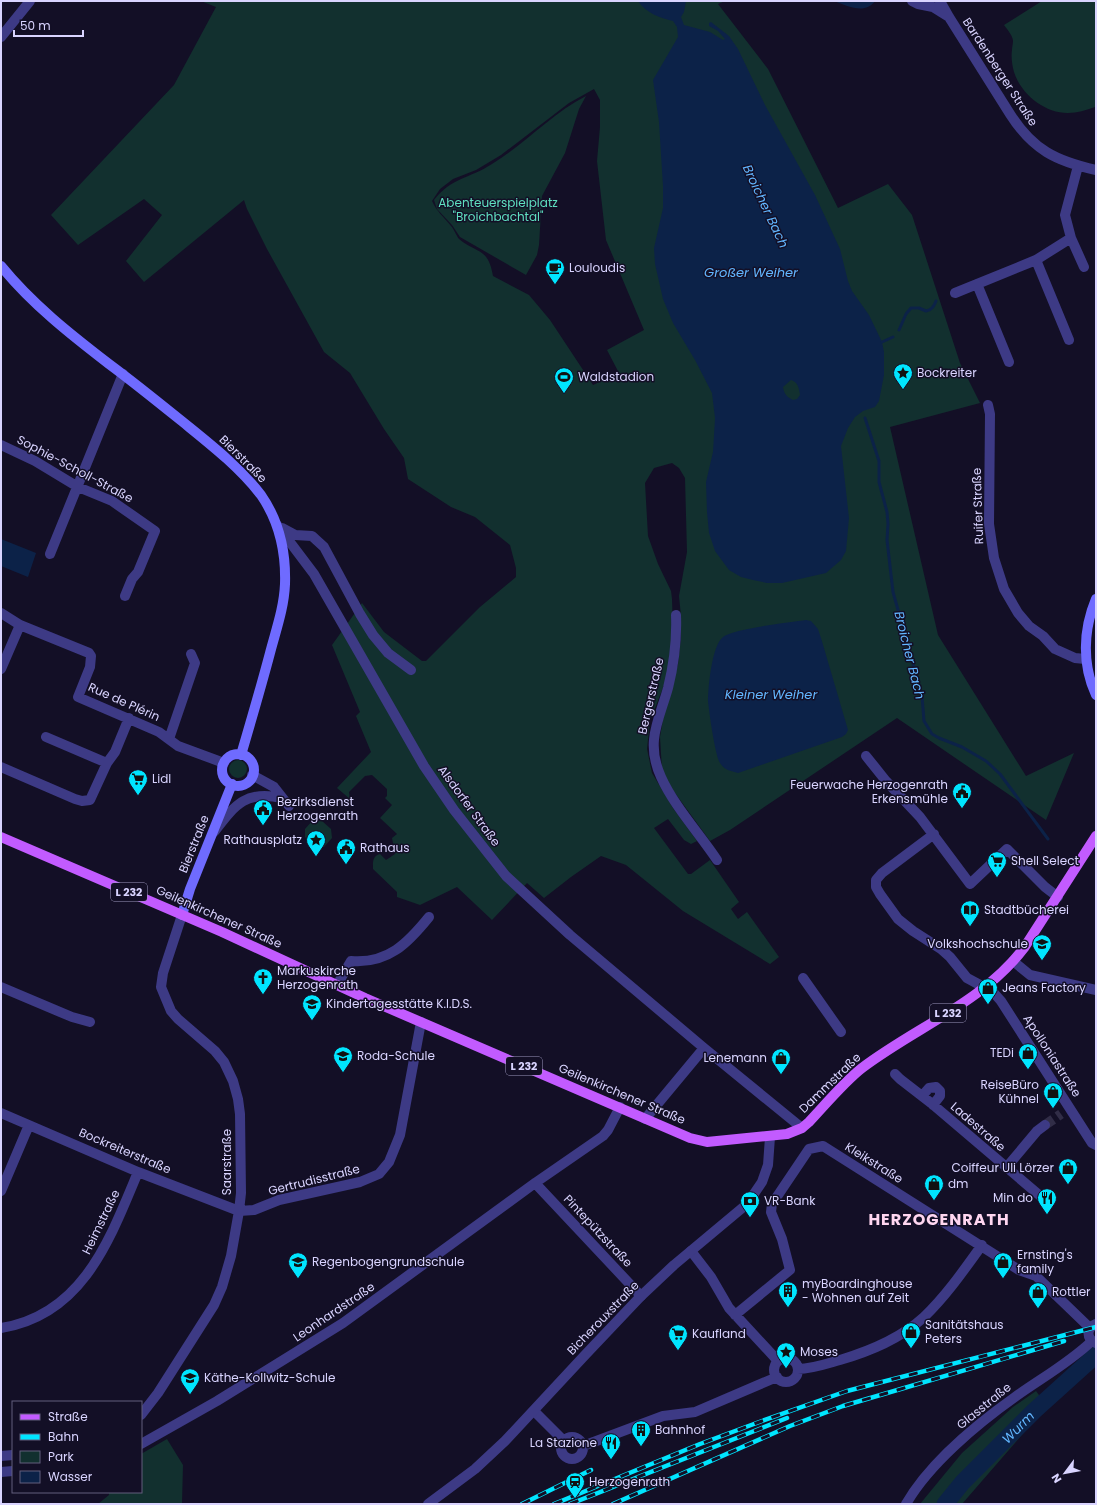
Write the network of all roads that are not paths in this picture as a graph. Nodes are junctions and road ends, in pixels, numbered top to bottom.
1 (30, 1) edge
2 (912, 1) edge
3 (940, 1) edge
4 (949, 17) junction
5 (1, 37) edge
6 (1078, 166) junction
7 (1096, 170) edge
8 (1071, 238) junction
9 (1036, 260) junction
10 (1, 266) edge
11 (1084, 267) dead end
12 (978, 284) junction
13 (955, 293) dead end
14 (1069, 340) dead end
15 (1009, 362) dead end
16 (123, 374) junction
17 (988, 405) dead end
18 (1, 445) edge
19 (78, 487) junction
20 (277, 525) junction
21 (50, 554) dead end
22 (125, 596) dead end
23 (1096, 599) edge
24 (1, 613) edge
25 (676, 616) dead end
26 (20, 625) junction
27 (191, 654) dead end
28 (1086, 659) junction
29 (1, 669) edge
30 (411, 670) dead end
31 (1096, 695) edge
32 (129, 718) junction
33 (46, 737) dead end
34 (169, 739) junction
35 (241, 754) junction
36 (866, 756) dead end
37 (107, 763) junction
38 (224, 763) junction
39 (1, 767) edge
40 (252, 775) junction
41 (232, 784) junction
42 (282, 798) junction
43 (288, 806) dead end
44 (934, 834) junction
45 (212, 835) junction
46 (1096, 836) edge
47 (1, 837) edge
48 (717, 860) dead end
49 (1058, 897) junction
50 (182, 915) junction
51 (429, 916) dead end
52 (1013, 961) junction
53 (803, 978) dead end
54 (337, 985) junction
55 (1, 987) edge
56 (985, 987) junction
57 (1096, 990) edge
58 (90, 1022) dead end
59 (421, 1022) junction
60 (841, 1032) dead end
61 (704, 1048) junction
62 (896, 1074) dead end
63 (922, 1096) junction
64 (933, 1105) junction
65 (620, 1107) junction
66 (1070, 1109) junction
67 (1, 1113) edge
68 (1061, 1114) tunnel mouth
69 (645, 1118) junction
70 (29, 1125) junction
71 (1045, 1125) tunnel mouth
72 (802, 1128) junction
73 (770, 1136) junction
74 (1094, 1144) edge
75 (1006, 1168) junction
76 (138, 1172) junction
77 (535, 1183) junction
78 (1, 1191) edge
79 (1045, 1200) dead end
80 (239, 1211) junction
81 (982, 1245) junction
82 (690, 1251) junction
83 (641, 1296) junction
84 (735, 1315) junction
85 (1093, 1326) edge
86 (1, 1328) edge
87 (1094, 1342) edge
88 (778, 1361) junction
89 (798, 1369) junction
90 (777, 1377) junction
91 (158, 1392) junction
92 (142, 1407) edge
93 (534, 1411) junction
94 (142, 1414) edge
95 (564, 1441) junction
96 (142, 1443) edge
97 (583, 1446) junction
98 (12, 1455) edge
99 (1, 1456) edge
100 (12, 1471) edge
101 (1, 1472) edge
102 (428, 1504) edge
103 (906, 1504) edge

1 - 5 street
2 - 4 street, Bardenberger Straße
3 - 4 street, Bardenberger Straße
4 - 6 street, Bardenberger Straße
6 - 7 street, Bardenberger Straße
6 - 8 street
8 - 9 street
8 - 11 street
9 - 12 street
9 - 14 street
10 - 16 main road, Bierstraße
12 - 13 street
12 - 15 street
16 - 19 street
16 - 20 main road, Bierstraße
17 - 28 street, Ruifer Straße
18 - 19 street, Sophie-Scholl-Straße
19 - 21 street
19 - 22 street, Sophie-Scholl-Straße
20 - 30 street
20 - 35 main road, Bierstraße
20 - 61 street, Alsdorfer Straße
23 - 28 main road
24 - 26 street
25 - 48 street, Bergerstraße
26 - 29 street
26 - 32 street, Rue de Plérin
27 - 34 street
28 - 31 main road
32 - 34 street, Rue de Plérin
32 - 37 street
33 - 37 street
34 - 38 street, Rue de Plérin
35 - 38 main road
35 - 40 main road
36 - 44 street
37 - 39 street
38 - 41 main road
40 - 41 main road
40 - 42 street
41 - 45 main road, Bierstraße
42 - 43 street
42 - 45 street
44 - 49 street
44 - 56 street, Apolloniastraße
45 - 50 main road, Bierstraße
46 - 49 main road, L 232
47 - 50 main road, Geilenkirchener Straße / L 232
49 - 52 main road, L 232
50 - 54 main road, Geilenkirchener Straße / L 232
50 - 80 street, Saarstraße
51 - 54 street
52 - 56 main road, L 232
52 - 57 street
53 - 60 street
54 - 59 main road, Geilenkirchener Straße / L 232
55 - 58 street
56 - 66 street, Apolloniastraße
56 - 72 main road, Dammstraße / L 232
59 - 65 main road, Geilenkirchener Straße / L 232
59 - 80 street, Gertrudisstraße
61 - 69 street
61 - 72 street, Alsdorfer Straße
62 - 63 street, Ladestraße
63 - 64 street, Ladestraße
63 - 64 street, Ladestraße
64 - 75 street, Ladestraße
65 - 69 main road, Geilenkirchener Straße / L 232
65 - 77 street, Leonhardstraße
66 - 68 street
66 - 74 street, Apolloniastraße
67 - 70 street, Bockreiterstraße
69 - 73 main road, Geilenkirchener Straße / L 232
70 - 76 street, Bockreiterstraße
70 - 78 street
71 - 75 street, Ladestraße
72 - 73 main road, Dammstraße / L 232
73 - 82 street, Bicherouxstraße
75 - 79 street, Ladestraße
76 - 80 street, Bockreiterstraße
76 - 86 street, Heimstraße
77 - 83 street, Pintepützstraße
77 - 96 street, Leonhardstraße
80 - 91 street, Saarstraße
81 - 84 street, Kleikstraße
81 - 85 street, Kleikstraße
81 - 89 street
82 - 83 street, Bicherouxstraße
82 - 84 street
83 - 93 street, Bicherouxstraße
84 - 88 street
85 - 87 street
87 - 103 street, Glasstraße
88 - 89 street
88 - 90 street
89 - 90 street
90 - 97 street
91 - 92 street
91 - 94 street, Saarstraße
93 - 95 street
93 - 102 street, Bicherouxstraße
95 - 97 street
95 - 97 street
98 - 99 street
100 - 101 street

